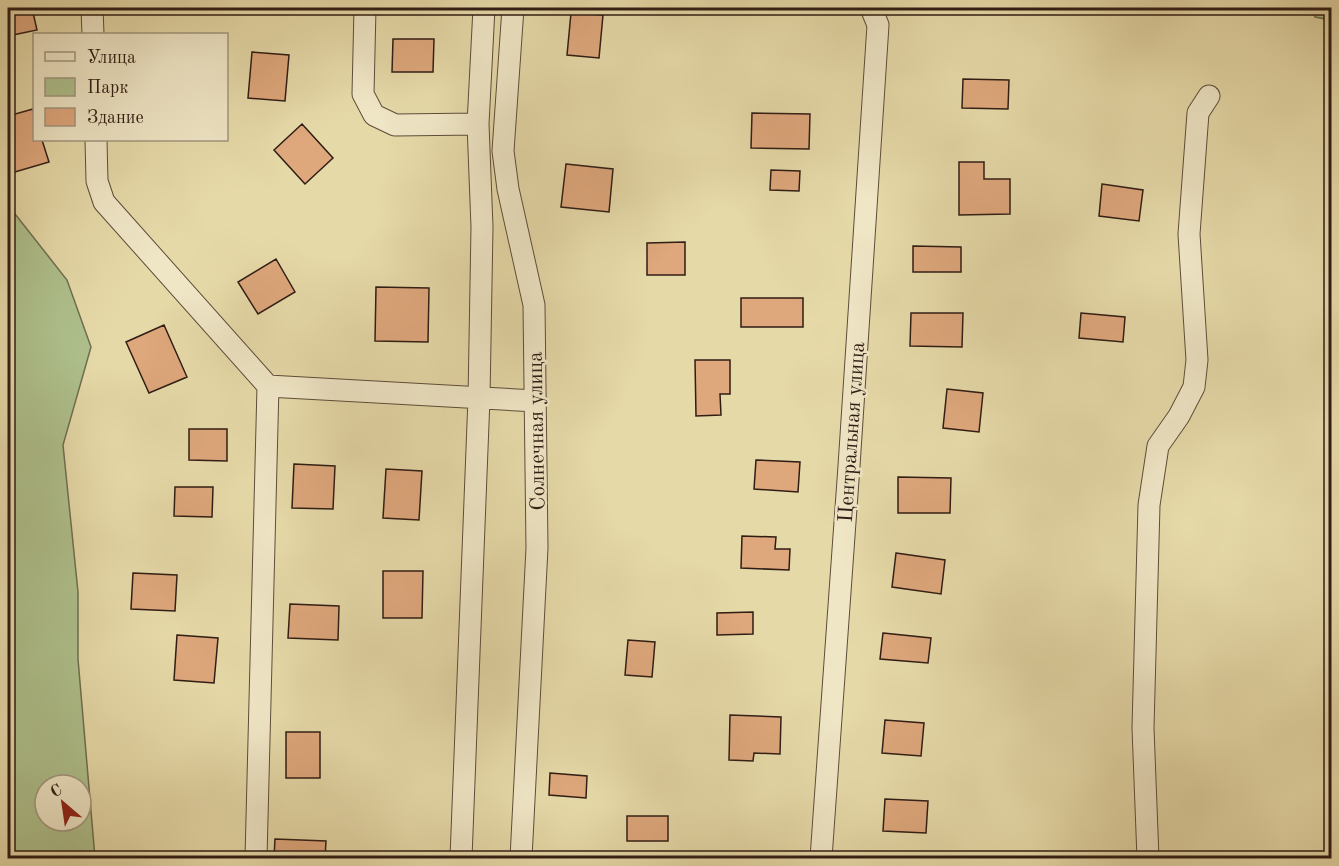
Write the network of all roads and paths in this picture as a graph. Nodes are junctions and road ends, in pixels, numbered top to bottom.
1 (92, 8) edge
2 (365, 8) edge
3 (484, 8) edge
4 (513, 8) edge
5 (871, 8) edge
6 (93, 33) edge
7 (1209, 96) dead end
8 (478, 124) junction
9 (96, 141) edge
10 (268, 386) junction
11 (479, 398) junction
12 (536, 401) junction
13 (256, 858) edge
14 (461, 858) edge
15 (521, 858) edge
16 (821, 858) edge
17 (1148, 858) edge

1 - 6 street
2 - 8 street
3 - 8 street
4 - 12 street, Солнечная улица
5 - 16 street, Центральная улица
7 - 17 street
8 - 11 street
9 - 10 street
10 - 11 street
10 - 13 street
11 - 12 street
11 - 14 street
12 - 15 street, Солнечная улица

